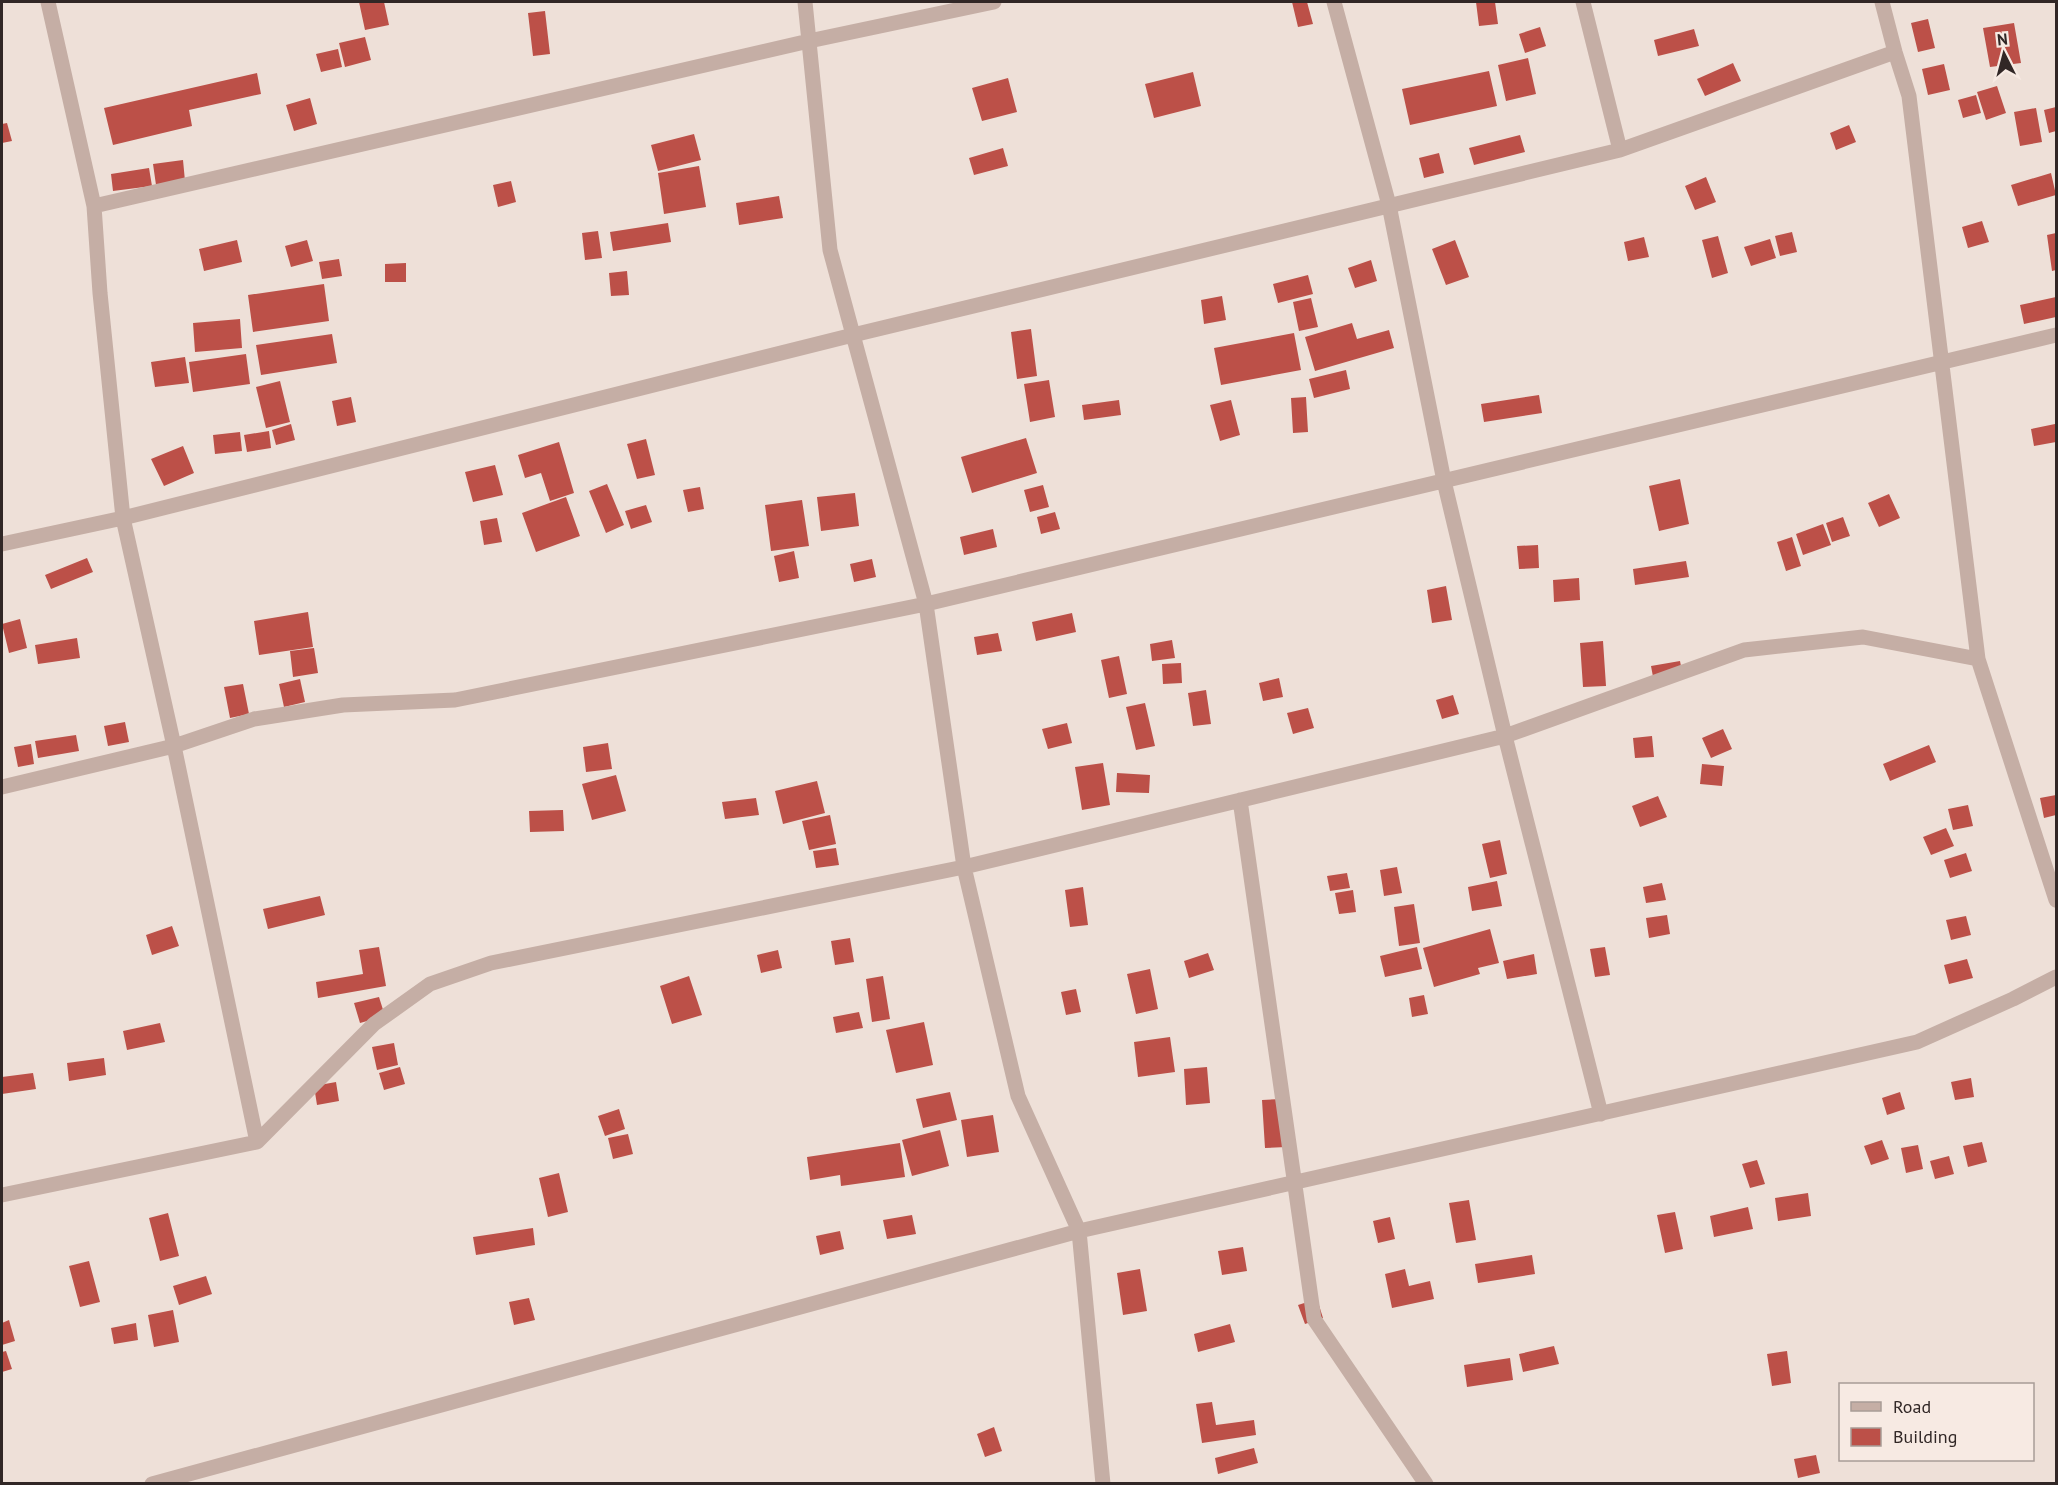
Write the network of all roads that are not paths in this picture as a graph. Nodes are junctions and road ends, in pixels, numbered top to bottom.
1 (48, 2) edge
2 (805, 2) edge
3 (994, 2) edge
4 (1334, 2) edge
5 (1583, 2) edge
6 (1882, 2) edge
7 (809, 41) junction
8 (1895, 52) junction
9 (1620, 150) junction
10 (94, 206) junction
11 (1389, 206) junction
12 (853, 335) junction
13 (2056, 335) edge
14 (1942, 363) junction
15 (1444, 481) junction
16 (123, 518) junction
17 (2, 544) edge
18 (926, 604) junction
19 (1978, 659) junction
20 (1505, 736) junction
21 (174, 746) junction
22 (2, 787) edge
23 (1240, 800) junction
24 (964, 867) junction
25 (2056, 900) edge
26 (2056, 977) edge
27 (1601, 1114) junction
28 (257, 1142) junction
29 (1294, 1182) junction
30 (2, 1195) edge
31 (1080, 1231) junction
32 (152, 1484) edge
33 (1103, 1484) edge
34 (1426, 1484) edge

1 - 10 street
2 - 7 street
3 - 7 street
4 - 11 street
5 - 9 street
6 - 8 street
7 - 10 street
7 - 12 street
8 - 9 street
8 - 14 street
9 - 11 street
10 - 16 street
11 - 12 street
11 - 15 street
12 - 16 street
12 - 18 street
13 - 14 street
14 - 15 street
14 - 19 street
15 - 18 street
15 - 20 street
16 - 17 street
16 - 21 street
18 - 21 street
18 - 24 street
19 - 20 street
19 - 25 street
20 - 23 street
20 - 27 street
21 - 22 street
21 - 28 street
23 - 24 street
23 - 29 street
24 - 28 street
24 - 31 street
26 - 27 street
27 - 29 street
28 - 30 street
29 - 31 street
29 - 34 street
31 - 32 street
31 - 33 street

